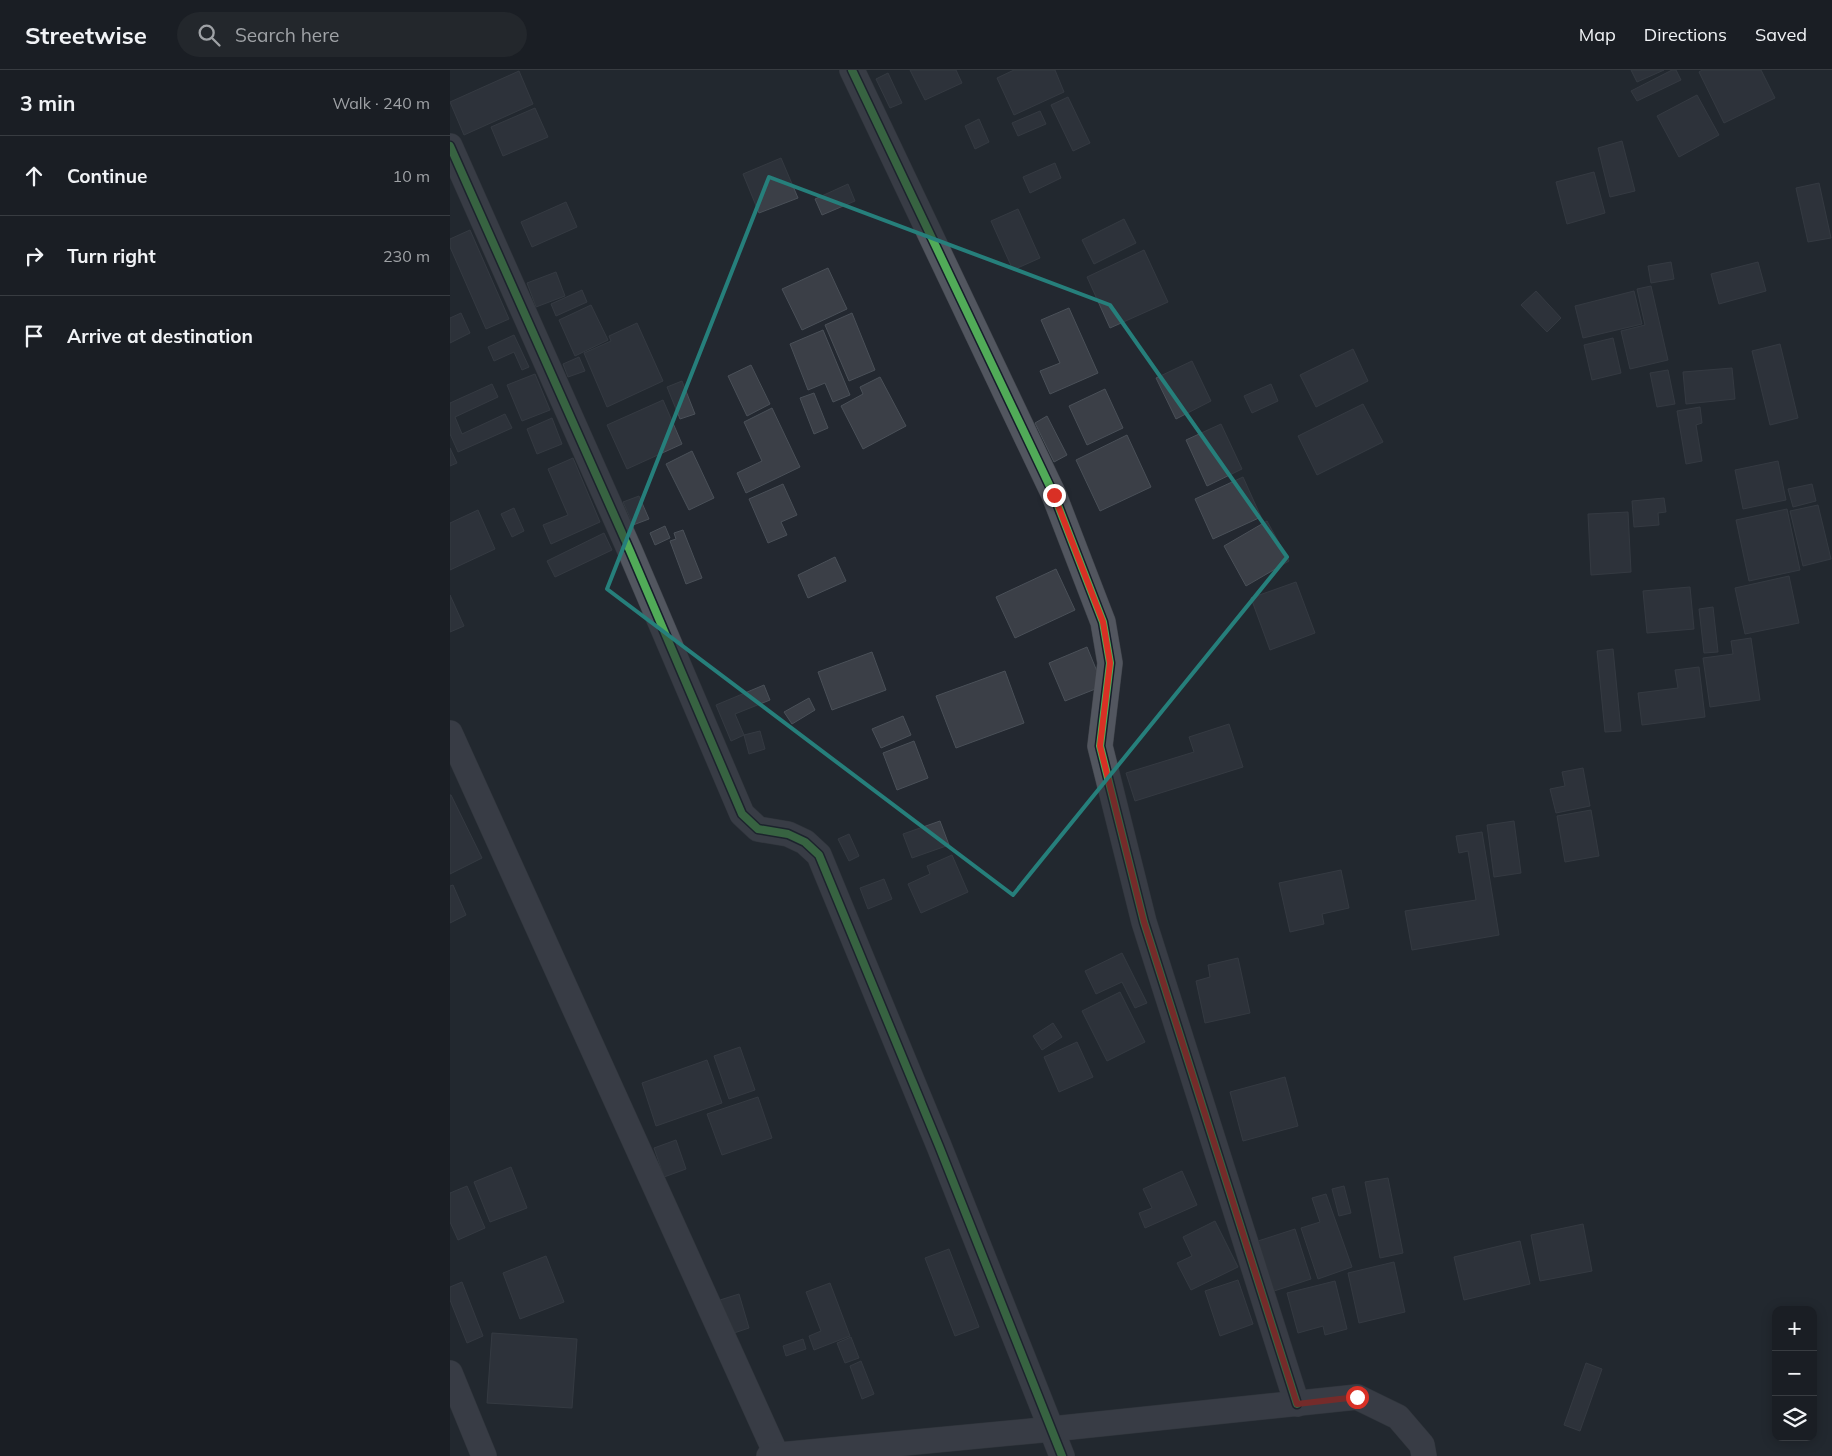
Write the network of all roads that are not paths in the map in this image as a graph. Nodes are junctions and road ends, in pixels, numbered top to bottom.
1 (852, 70) edge
2 (450, 146) edge
3 (450, 733) edge
4 (450, 1373) edge
5 (1297, 1404) junction
6 (1052, 1429) junction
7 (484, 1456) edge
8 (774, 1456) edge
9 (1062, 1456) edge
10 (1424, 1456) edge

1 - 5 street
2 - 6 street
3 - 8 street
4 - 7 street
5 - 6 street
5 - 10 street
6 - 8 street
6 - 9 street

